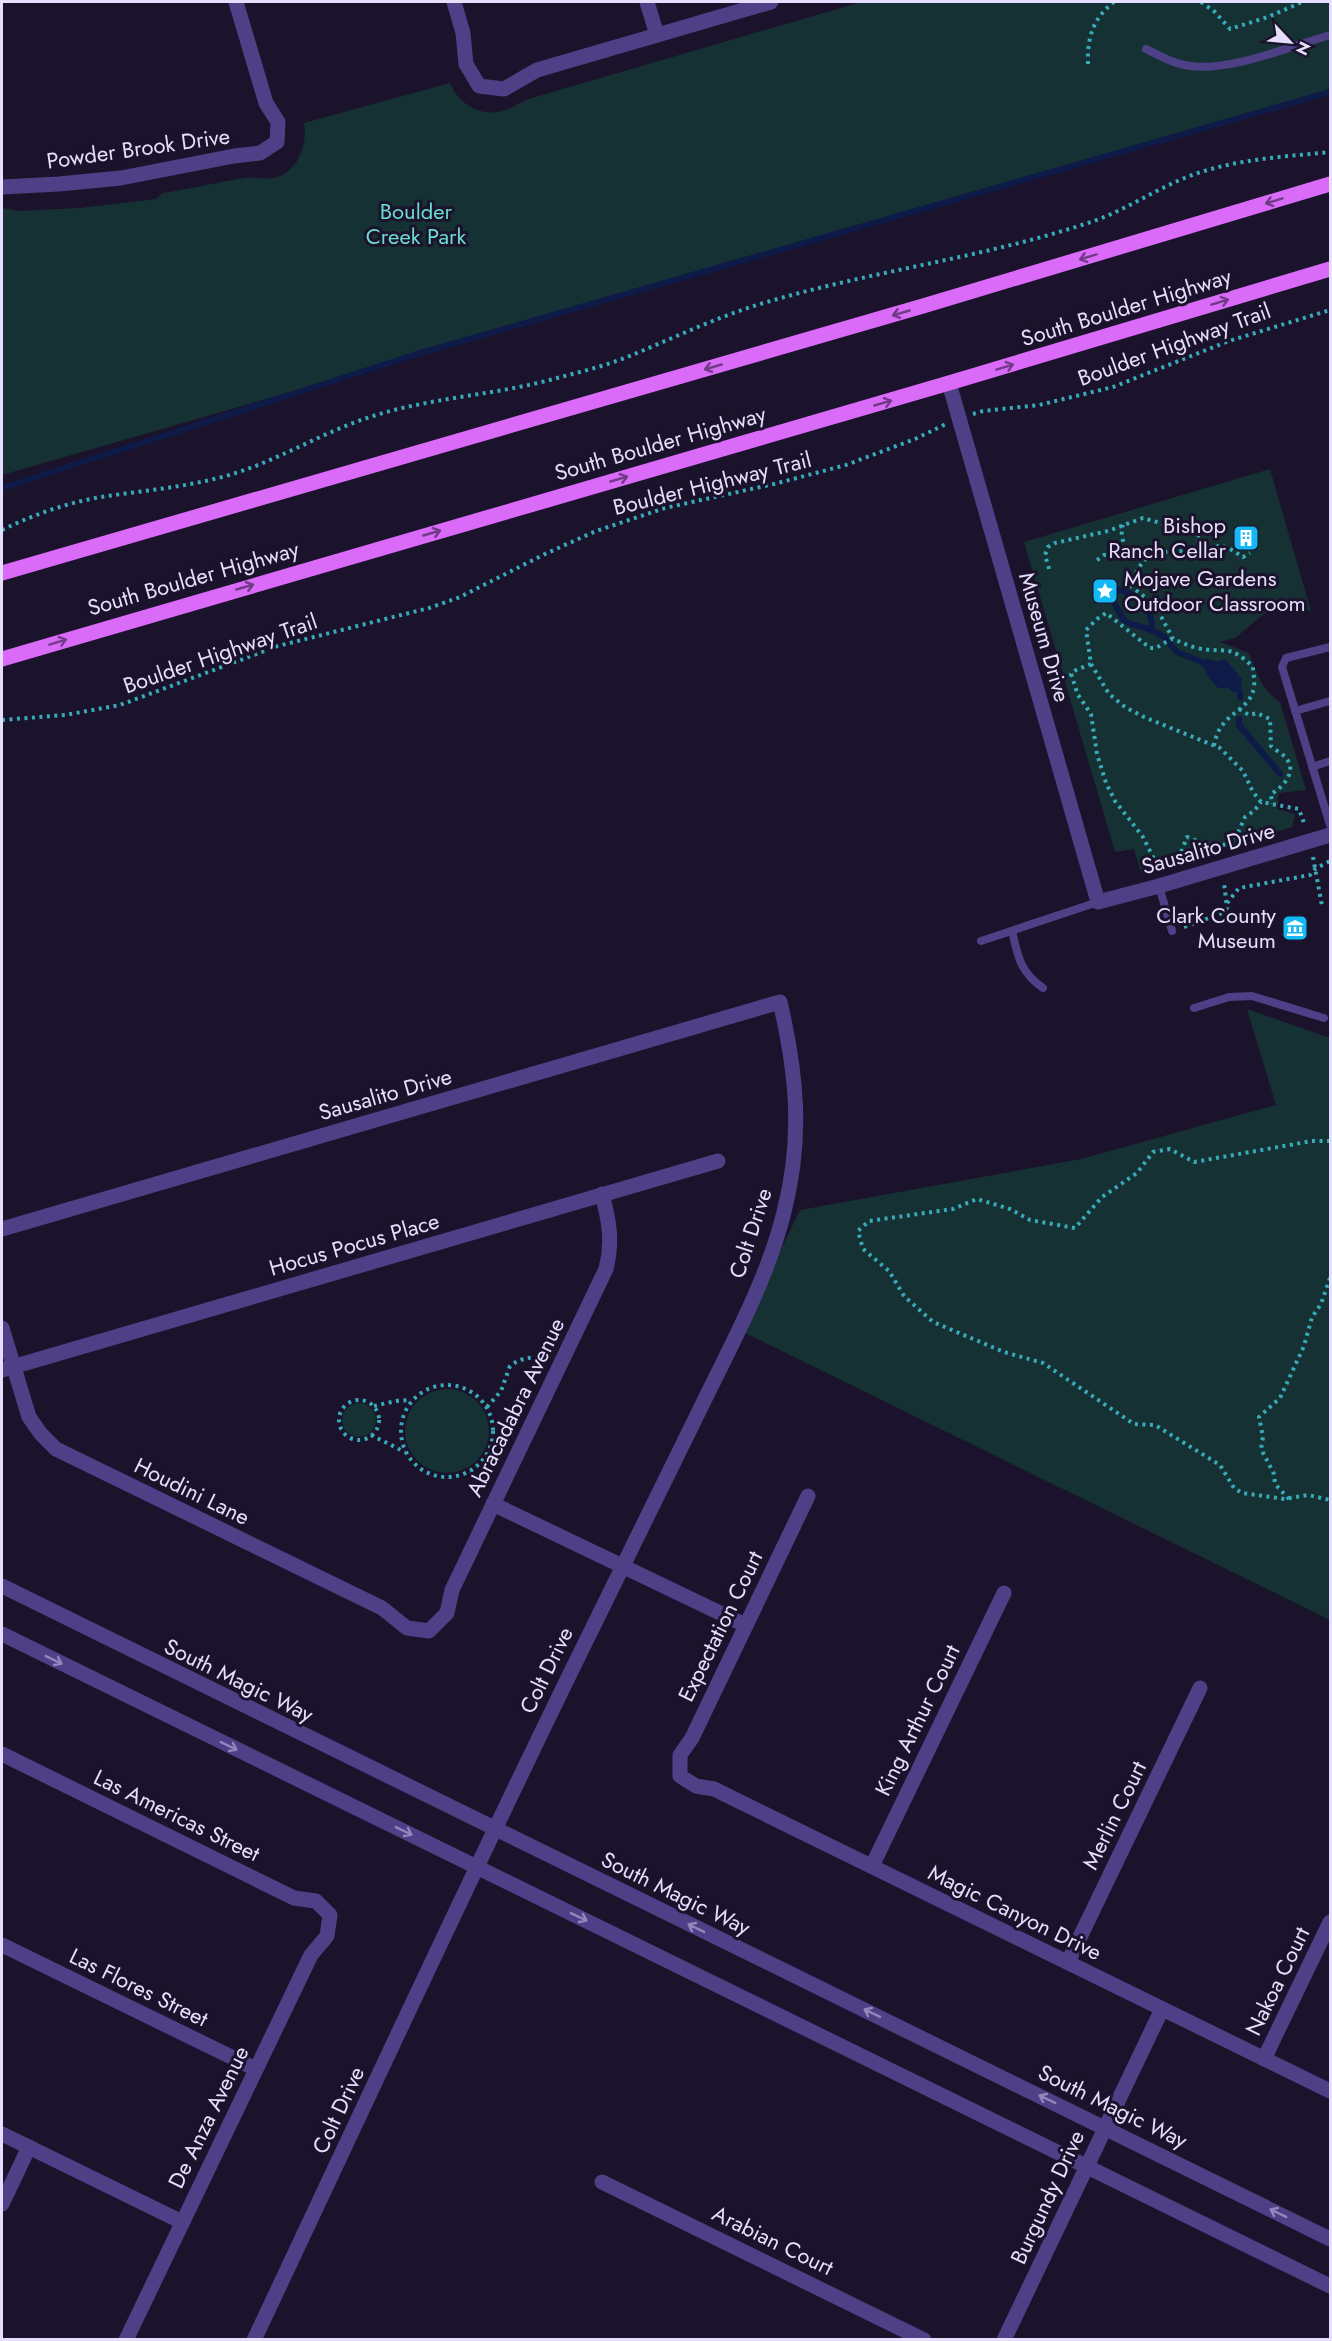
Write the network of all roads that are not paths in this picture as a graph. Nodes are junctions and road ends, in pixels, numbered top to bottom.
1 (236, 2) edge
2 (454, 2) edge
3 (648, 2) edge
4 (771, 2) edge
5 (657, 34) junction
6 (1330, 35) edge
7 (1146, 49) dead end
8 (1330, 184) edge
9 (2, 187) edge
10 (1330, 269) edge
11 (949, 383) junction
12 (2, 573) edge
13 (1330, 647) edge
14 (2, 658) edge
15 (1330, 701) edge
16 (1295, 711) junction
17 (1330, 761) edge
18 (1312, 767) junction
19 (1330, 825) edge
20 (1330, 835) edge
21 (1159, 886) junction
22 (1098, 902) junction
23 (1012, 931) junction
24 (1172, 931) road end
25 (981, 941) dead end
26 (1043, 988) dead end
27 (780, 1002) joint
28 (1194, 1008) dead end
29 (1324, 1018) dead end
30 (718, 1161) dead end
31 (602, 1194) junction
32 (2, 1229) edge
33 (2, 1328) edge
34 (7, 1368) edge
35 (808, 1496) dead end
36 (493, 1504) junction
37 (623, 1565) junction
38 (2, 1586) edge
39 (1004, 1593) dead end
40 (745, 1625) junction
41 (429, 1631) joint
42 (2, 1634) edge
43 (1200, 1688) dead end
44 (2, 1754) edge
45 (680, 1776) joint
46 (495, 1828) junction
47 (872, 1866) junction
48 (478, 1867) junction
49 (330, 1916) joint
50 (1330, 1922) edge
51 (2, 1945) edge
52 (1068, 1962) junction
53 (1162, 2009) junction
54 (1264, 2059) junction
55 (256, 2069) junction
56 (1330, 2091) edge
57 (1105, 2127) junction
58 (2, 2134) edge
59 (29, 2147) junction
60 (1086, 2166) junction
61 (602, 2182) dead end
62 (2, 2204) edge
63 (183, 2222) junction
64 (1330, 2239) edge
65 (1330, 2286) edge
66 (126, 2340) edge
67 (254, 2340) edge
68 (924, 2340) edge
69 (1005, 2340) edge

1 - 9 street, Powder Brook Drive
2 - 5 street
3 - 5 street
4 - 5 street
6 - 7 lane
8 -> 12 main road
11 -> 10 main road, South Boulder Highway
14 -> 11 main road, South Boulder Highway
11 - 22 street, Museum Drive
13 - 16 lane
15 - 16 lane
16 - 18 lane
17 - 18 lane
18 - 19 lane
20 - 21 street, Sausalito Drive
21 - 22 street, Sausalito Drive
21 - 24 lane
22 - 23 lane
23 - 25 lane
23 - 26 lane
27 - 32 street, Sausalito Drive
27 - 37 street, Colt Drive
28 - 29 lane
30 - 31 street, Hocus Pocus Place
31 - 34 street, Hocus Pocus Place
31 - 36 street, Abracadabra Avenue
33 - 34 street, Houdini Lane
34 - 41 street, Houdini Lane
35 - 40 street, Expectation Court
36 - 37 street
36 - 41 street, Abracadabra Avenue
37 - 40 street
37 - 46 street, Colt Drive
38 - 46 street, South Magic Way
39 - 47 street, King Arthur Court
40 - 45 street, Expectation Court
42 -> 48 street
43 - 52 street, Merlin Court
44 - 49 street, Las Americas Street
45 - 47 street, Magic Canyon Drive
46 - 48 street, Colt Drive
57 -> 46 street, South Magic Way
47 - 52 street, Magic Canyon Drive
48 -> 60 street
48 - 67 street, Colt Drive
49 - 55 street, De Anza Avenue
50 - 54 street, Nakoa Court
51 - 55 street, Las Flores Street
52 - 53 street, Magic Canyon Drive
53 - 54 street, Magic Canyon Drive
53 - 57 street, Burgundy Drive
54 - 56 street, Magic Canyon Drive
55 - 63 street, De Anza Avenue
57 - 60 street, Burgundy Drive
64 -> 57 street, South Magic Way
58 - 59 street
59 - 62 street
59 - 63 street
60 - 65 street
60 - 69 street, Burgundy Drive
61 - 68 street, Arabian Court
63 - 66 street, De Anza Avenue

